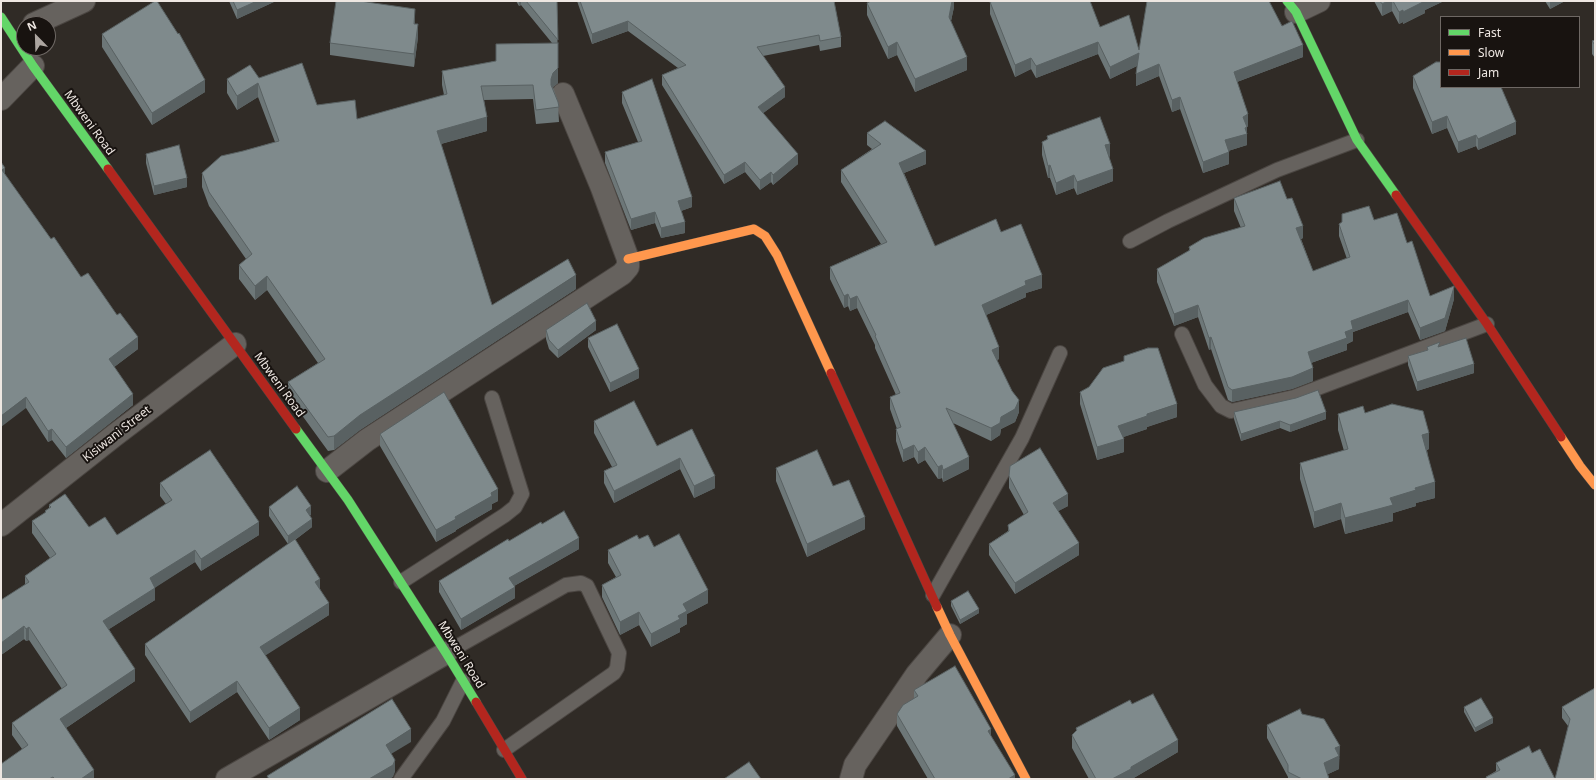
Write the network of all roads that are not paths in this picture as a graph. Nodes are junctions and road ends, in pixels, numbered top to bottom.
1 (84, 1) edge
2 (1319, 1) edge
3 (1291, 6) edge
4 (51, 16) edge
5 (1, 17) edge
6 (16, 31) edge
7 (28, 56) edge
8 (33, 66) junction
9 (563, 94) dead end
10 (1, 99) edge
11 (1357, 140) junction
12 (1130, 241) dead end
13 (628, 260) junction
14 (1487, 324) junction
15 (1182, 334) dead end
16 (235, 344) junction
17 (1060, 353) dead end
18 (492, 398) dead end
19 (327, 471) junction
20 (1595, 485) edge
21 (1, 524) edge
22 (401, 582) junction
23 (933, 595) junction
24 (950, 635) junction
25 (446, 653) junction
26 (463, 681) junction
27 (504, 750) junction
28 (227, 779) edge
29 (401, 779) edge
30 (522, 779) edge
31 (851, 779) edge
32 (1026, 779) edge

1 - 4 street
2 - 3 street
3 - 11 street
5 - 6 street, Mbweni Road
7 - 8 street, Mbweni Road
8 - 10 street
8 - 16 street, Mbweni Road
9 - 13 street
11 - 12 lane
11 - 14 street
13 - 19 street
13 - 23 street
14 - 15 lane
14 - 20 street
16 - 19 street, Mbweni Road
16 - 21 street, Kisiwani Street
17 - 23 lane
18 - 22 lane
19 - 22 street, Mbweni Road
22 - 25 street, Mbweni Road
23 - 24 street
24 - 31 street
24 - 32 street
25 - 26 street, Mbweni Road
25 - 27 lane
25 - 28 street
26 - 27 street, Mbweni Road
26 - 29 lane
27 - 30 street, Mbweni Road

